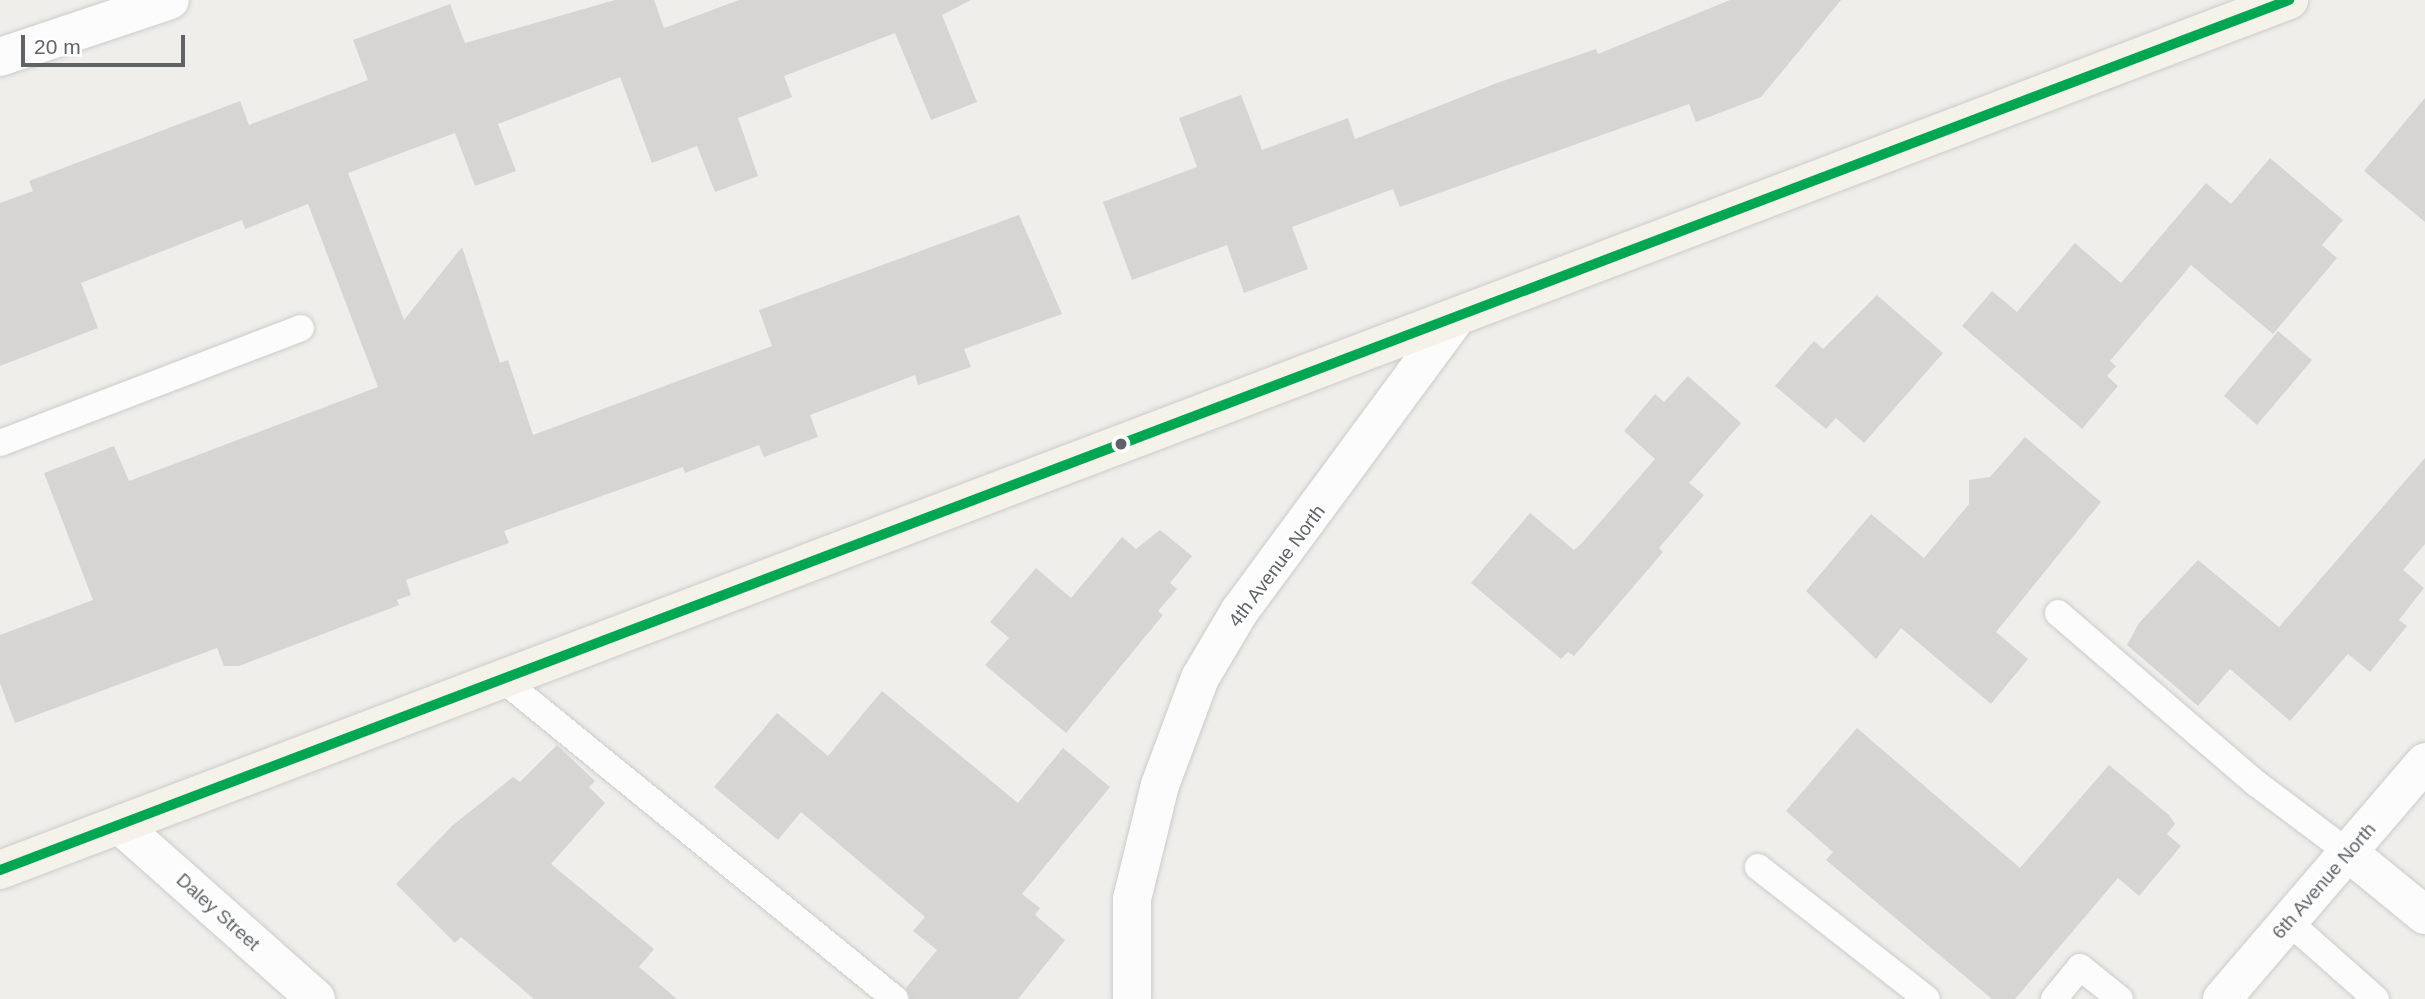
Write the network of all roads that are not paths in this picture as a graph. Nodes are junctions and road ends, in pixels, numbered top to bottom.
1 (170, 0) edge
2 (2289, 0) edge
3 (0, 57) edge
4 (1453, 322) junction
5 (301, 328) dead end
6 (0, 443) edge
7 (2058, 613) dead end
8 (502, 679) junction
9 (2425, 762) edge
10 (120, 825) junction
11 (2349, 853) junction
12 (1758, 867) dead end
13 (0, 870) edge
14 (2425, 915) edge
15 (2289, 922) junction
16 (316, 999) edge
17 (895, 999) edge
18 (1132, 999) edge
19 (1927, 999) edge
20 (2054, 999) edge
21 (2120, 999) edge
22 (2222, 999) edge
23 (2376, 999) edge

1 - 3 street
2 - 4 main road
4 - 8 main road
4 - 18 street, 4th Avenue North
5 - 6 lane
7 - 11 lane
8 - 10 main road
8 - 17 lane
9 - 11 street, 6th Avenue North
10 - 13 main road
10 - 16 street, Daley Street
11 - 14 street
11 - 15 street, 6th Avenue North
12 - 19 lane
15 - 22 street, 6th Avenue North
15 - 23 lane
20 - 21 lane

